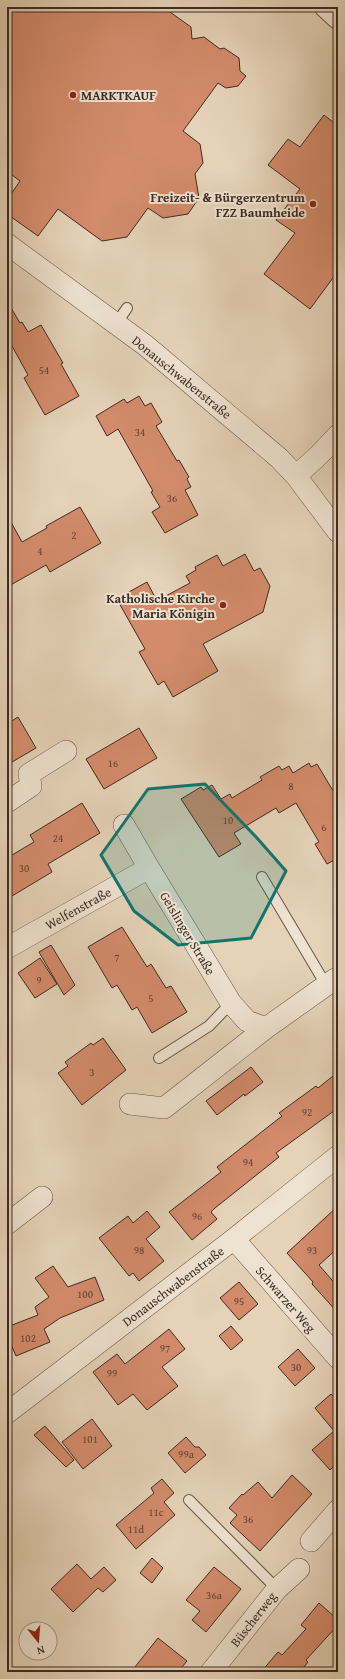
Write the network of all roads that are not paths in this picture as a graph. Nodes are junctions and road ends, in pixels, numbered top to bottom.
1 (326, 7) edge
2 (338, 18) edge
3 (7, 244) edge
4 (338, 435) edge
5 (296, 476) junction
6 (338, 532) edge
7 (66, 751) dead end
8 (7, 802) edge
9 (124, 825) dead end
10 (149, 868) junction
11 (262, 877) dead end
12 (7, 948) edge
13 (332, 982) edge
14 (231, 1003) junction
15 (266, 1028) junction
16 (159, 1058) dead end
17 (130, 1104) dead end
18 (338, 1156) edge
19 (42, 1197) dead end
20 (7, 1224) edge
21 (234, 1239) junction
22 (338, 1358) edge
23 (7, 1413) edge
24 (189, 1500) dead end
25 (338, 1510) edge
26 (311, 1542) dead end
27 (299, 1569) dead end
28 (277, 1588) junction
29 (211, 1672) edge

1 - 2 street
3 - 5 street, Donauschwabenstraße
4 - 5 street
5 - 6 street, Donauschwabenstraße
7 - 8 street
9 - 10 street, Geislinger Straße
10 - 12 street, Welfenstraße
10 - 14 street, Geislinger Straße
11 - 13 lane
13 - 15 street
14 - 15 street, Geislinger Straße
14 - 16 lane
15 - 17 street
18 - 21 street, Donauschwabenstraße
19 - 20 street
21 - 22 street, Schwarzer Weg
21 - 23 street, Donauschwabenstraße
24 - 28 lane
25 - 26 street
27 - 28 street, Büscherweg
28 - 29 street, Büscherweg

